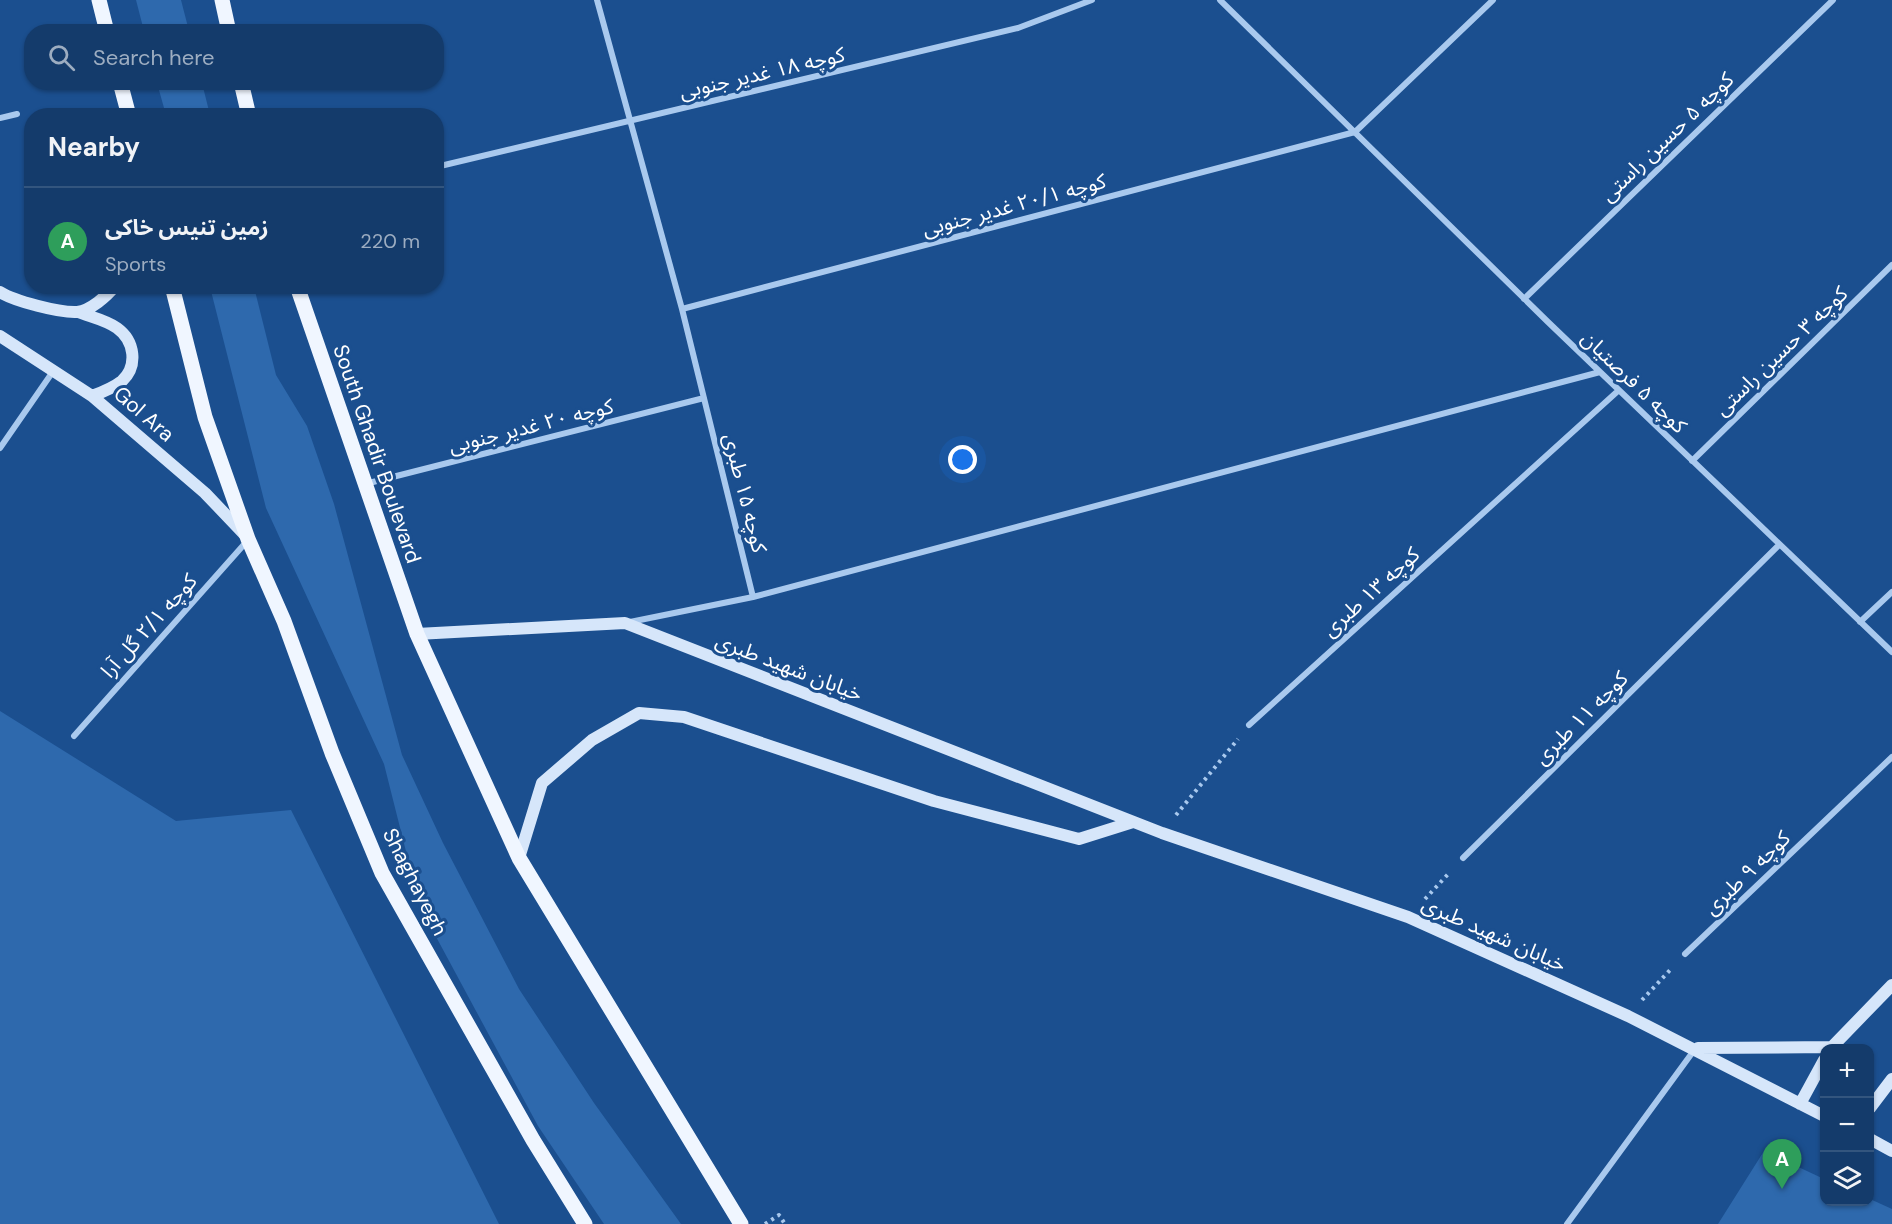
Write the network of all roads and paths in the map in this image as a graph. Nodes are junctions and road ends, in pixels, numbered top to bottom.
1 (99, 0) edge
2 (222, 0) edge
3 (597, 0) edge
4 (1092, 0) edge
5 (1220, 0) edge
6 (1493, 0) edge
7 (1833, 0) edge
8 (105, 24) edge
9 (227, 24) edge
10 (122, 90) edge
11 (243, 90) edge
12 (127, 108) edge
13 (247, 108) edge
14 (17, 114) dead end
15 (0, 118) edge
16 (630, 121) junction
17 (1354, 132) junction
18 (444, 165) edge
19 (1892, 266) edge
20 (0, 292) edge
21 (108, 294) edge
22 (174, 294) edge
23 (300, 294) edge
24 (1524, 299) junction
25 (682, 309) junction
26 (78, 312) junction
27 (0, 336) edge
28 (54, 369) junction
29 (1600, 372) junction
30 (1619, 390) junction
31 (92, 396) junction
32 (704, 398) junction
33 (0, 448) edge
34 (1692, 461) junction
35 (365, 484) junction
36 (248, 539) junction
37 (1779, 545) junction
38 (1892, 592) edge
39 (753, 597) junction
40 (1860, 622) junction
41 (625, 623) junction
42 (417, 634) junction
43 (1892, 652) edge
44 (1250, 725) joint
45 (74, 736) dead end
46 (1892, 757) edge
47 (1133, 822) junction
48 (1162, 833) junction
49 (519, 858) junction
50 (1463, 858) joint
51 (1408, 917) junction
52 (1685, 954) joint
53 (1892, 985) edge
54 (1628, 1016) junction
55 (1835, 1044) edge
56 (1695, 1048) junction
57 (1820, 1048) edge
58 (1820, 1067) edge
59 (1892, 1079) edge
60 (1874, 1102) edge
61 (1800, 1104) junction
62 (1820, 1114) edge
63 (1874, 1141) edge
64 (1892, 1150) edge
65 (585, 1224) edge
66 (741, 1224) edge
67 (765, 1224) edge
68 (785, 1224) edge
69 (1566, 1224) edge

1 - 8 main road
2 - 9 main road
3 - 16 street, کوچه ۱۵ طبری
4 - 16 street, کوچه ۱۸ غدیر جنوبی
5 - 17 street, کوچه ۵ فرصتیان
6 - 17 street
7 - 24 street, کوچه ۵ حسین راستی
10 - 12 main road
11 - 13 main road
14 - 15 street
16 - 18 street, کوچه ۱۸ غدیر جنوبی
16 - 25 street, کوچه ۱۵ طبری
17 - 24 street, کوچه ۵ فرصتیان
17 - 25 street, کوچه ۲۰/۱ غدیر جنوبی
19 - 34 street, کوچه ۳ حسین راستی
20 - 26 street
21 - 26 street
22 - 36 main road
23 - 35 main road, South Ghadir Boulevard
24 - 29 street, کوچه ۵ فرصتیان
25 - 32 street, کوچه ۱۵ طبری
26 - 31 street
27 - 28 street, Gol Ara
28 - 31 street, Gol Ara
28 - 33 street
29 - 30 street, کوچه ۵ فرصتیان
29 - 39 street
30 - 34 street, کوچه ۵ فرصتیان
30 - 44 street, کوچه ۱۳ طبری
31 - 36 street, Gol Ara
32 - 35 street, کوچه ۲۰ غدیر جنوبی
32 - 39 street, کوچه ۱۵ طبری
34 - 37 street, کوچه ۵ فرصتیان
35 - 42 main road, South Ghadir Boulevard
36 - 45 street, کوچه ۲/۱ گل آرا
36 - 65 main road, Shaghayegh
37 - 40 street, کوچه ۵ فرصتیان
37 - 50 street, کوچه ۱۱ طبری
38 - 40 street
39 - 41 street
40 - 43 street, کوچه ۵ فرصتیان
41 - 42 street, خیابان شهید طبری
41 - 47 street, خیابان شهید طبری
42 - 49 main road
44 - 48 path
46 - 52 street, کوچه ۹ طبری
47 - 48 street, خیابان شهید طبری
47 - 49 street
48 - 51 street, خیابان شهید طبری
49 - 66 main road
50 - 51 path
51 - 54 street, خیابان شهید طبری
52 - 54 path
53 - 55 street
54 - 56 street, خیابان شهید طبری
56 - 57 street
56 - 61 street, خیابان شهید طبری
56 - 69 street
58 - 61 street
59 - 60 street
61 - 62 street, خیابان شهید طبری
63 - 64 street
67 - 68 path

